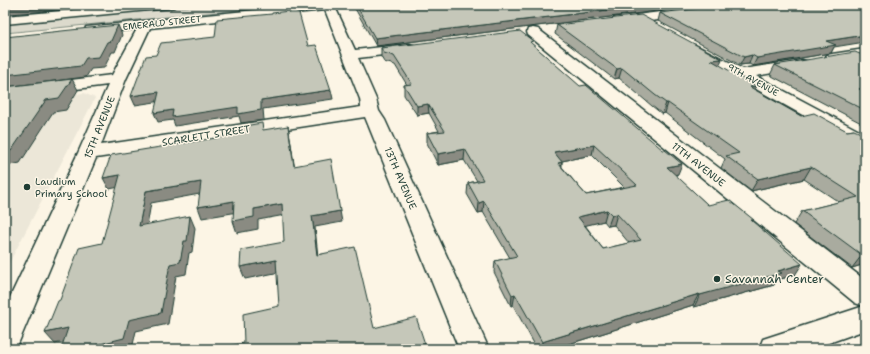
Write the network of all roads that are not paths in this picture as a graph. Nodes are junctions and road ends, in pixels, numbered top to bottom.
1 (170, 5) edge
2 (329, 6) edge
3 (701, 11) edge
4 (640, 18) junction
5 (5, 20) edge
6 (602, 23) edge
7 (145, 25) junction
8 (660, 30) edge
9 (83, 31) edge
10 (533, 32) dead end
11 (681, 41) edge
12 (419, 46) edge
13 (865, 53) edge
14 (350, 55) junction
15 (741, 74) junction
16 (118, 79) junction
17 (5, 93) edge
18 (370, 111) junction
19 (865, 142) edge
20 (88, 153) junction
21 (865, 295) edge
22 (865, 318) edge
23 (5, 340) edge
24 (474, 349) edge
25 (774, 349) edge

1 - 5 street
2 - 7 street, EMERALD STREET
2 - 14 street, 13TH AVENUE
3 - 4 street
4 - 6 street
4 - 8 street
7 - 9 street, EMERALD STREET
7 - 16 street, 15TH AVENUE
10 - 21 street, 11TH AVENUE
11 - 15 street, 9TH AVENUE
12 - 14 street
13 - 15 street
14 - 18 street, 13TH AVENUE
15 - 19 street, 9TH AVENUE
16 - 17 street
16 - 20 street, 15TH AVENUE
18 - 20 street, SCARLETT STREET
18 - 24 street, 13TH AVENUE
20 - 23 street, 15TH AVENUE
22 - 25 street

